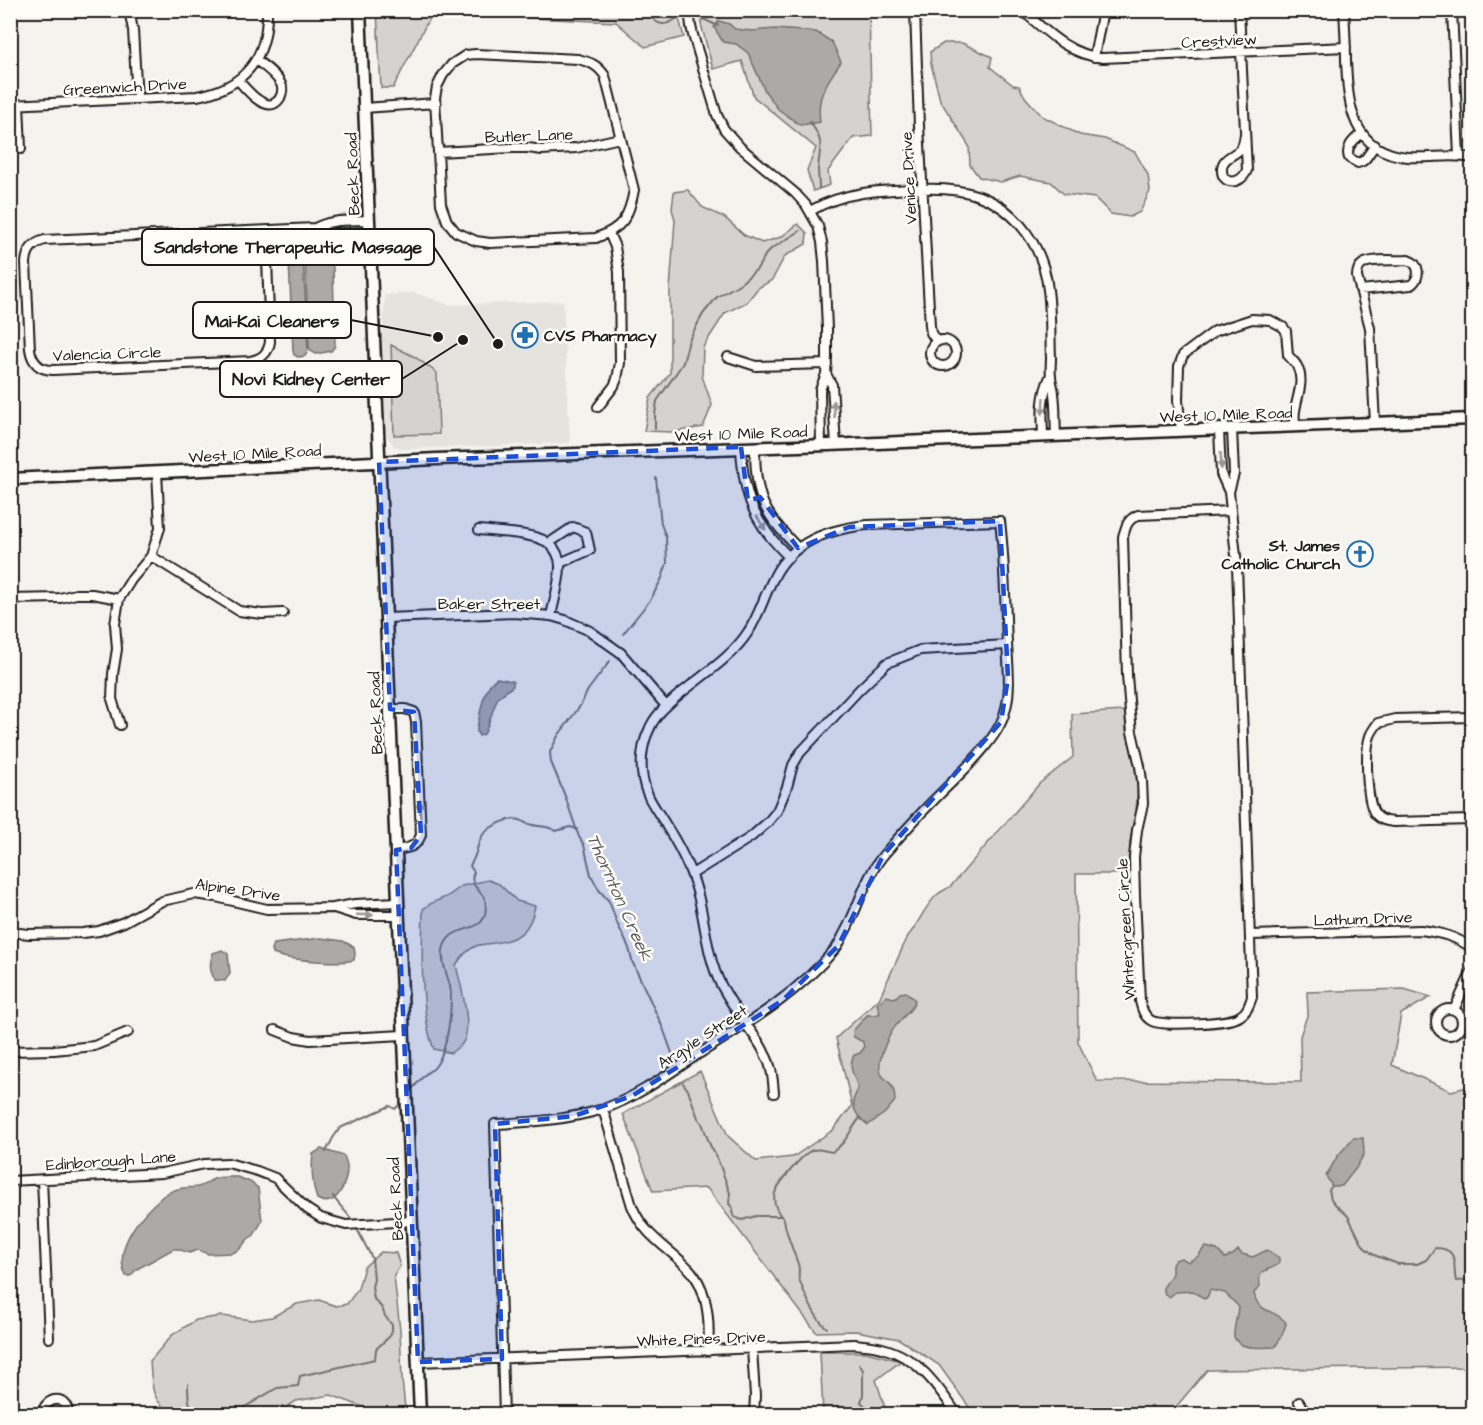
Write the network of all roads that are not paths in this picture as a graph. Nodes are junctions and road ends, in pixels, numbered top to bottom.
1 (129, 10) edge
2 (267, 10) edge
3 (360, 10) edge
4 (689, 10) edge
5 (915, 10) edge
6 (1022, 10) edge
7 (1103, 10) edge
8 (1239, 10) edge
9 (1344, 10) edge
10 (1452, 10) edge
11 (1346, 46) junction
12 (1242, 52) junction
13 (1094, 57) junction
14 (256, 60) junction
15 (238, 80) junction
16 (137, 99) junction
17 (436, 103) junction
18 (15, 105) edge
19 (364, 108) junction
20 (1362, 133) junction
21 (1245, 134) junction
22 (620, 138) junction
23 (1375, 146) junction
24 (21, 149) dead end
25 (438, 152) junction
26 (1459, 156) junction
27 (1473, 158) edge
28 (923, 189) junction
29 (810, 211) junction
30 (369, 220) junction
31 (315, 228) junction
32 (266, 231) junction
33 (369, 232) junction
34 (609, 233) junction
35 (1360, 290) junction
36 (937, 342) dead end
37 (728, 357) dead end
38 (827, 364) junction
39 (826, 374) junction
40 (1050, 377) junction
41 (598, 407) dead end
42 (1473, 419) edge
43 (1375, 423) junction
44 (1295, 426) junction
45 (1219, 429) junction
46 (1232, 429) junction
47 (1181, 431) junction
48 (1043, 435) junction
49 (1056, 435) junction
50 (836, 444) junction
51 (821, 445) junction
52 (741, 447) junction
53 (754, 447) junction
54 (379, 462) junction
55 (157, 472) junction
56 (10, 479) edge
57 (1229, 492) junction
58 (760, 497) junction
59 (749, 501) junction
60 (1231, 511) junction
61 (479, 530) dead end
62 (549, 543) junction
63 (798, 548) junction
64 (151, 556) junction
65 (789, 557) junction
66 (560, 563) junction
67 (119, 599) junction
68 (10, 600) edge
69 (283, 613) dead end
70 (551, 616) junction
71 (386, 618) junction
72 (1006, 645) junction
73 (666, 706) junction
74 (390, 708) junction
75 (1473, 717) edge
76 (120, 725) dead end
77 (1473, 820) edge
78 (396, 850) junction
79 (692, 874) junction
80 (398, 902) junction
81 (333, 908) junction
82 (399, 915) junction
83 (10, 932) edge
84 (1250, 935) junction
85 (1473, 948) edge
86 (1473, 971) edge
87 (1454, 1010) dead end
88 (746, 1024) junction
89 (274, 1030) dead end
90 (128, 1032) dead end
91 (403, 1035) junction
92 (10, 1051) edge
93 (774, 1093) dead end
94 (603, 1109) junction
95 (42, 1179) junction
96 (10, 1180) edge
97 (411, 1221) junction
98 (49, 1338) dead end
99 (752, 1349) junction
100 (708, 1351) junction
101 (502, 1359) junction
102 (418, 1362) junction
103 (1299, 1402) dead end
104 (42, 1414) edge
105 (68, 1414) edge
106 (420, 1414) edge
107 (504, 1414) edge
108 (754, 1414) edge
109 (957, 1414) edge
110 (1306, 1414) edge

1 - 16 street
2 - 14 street, Greenwich Drive
3 - 19 main road, Beck Road
4 - 29 street
5 - 28 street, Venice Drive
6 - 13 street
7 - 13 street
8 - 12 street
9 - 11 street
10 - 26 street
11 - 12 street, Crestview
11 - 20 street
12 - 13 street, Crestview
12 - 21 street
14 - 15 street, Greenwich Drive
14 - 15 street
15 - 16 street, Greenwich Drive
16 - 18 street, Greenwich Drive
17 - 19 street
17 - 22 street
17 - 25 street
18 - 24 street
19 - 30 main road, Beck Road
20 - 23 street
20 - 23 street
21 - 21 street
22 - 25 street, Butler Lane
22 - 34 street
23 - 26 street
25 - 34 street
26 - 27 street
28 - 29 street
28 - 36 street, Venice Drive
28 - 40 street
29 - 38 street
30 - 31 street, Valencia Circle
30 - 33 main road, Beck Road
31 - 32 street, Valencia Circle
31 - 33 street, Valencia Circle
32 - 32 street, Valencia Circle
33 - 54 main road, Beck Road
34 - 41 street
35 - 35 street
35 - 43 street
37 - 38 street
38 - 39 street
50 -> 39 street
39 - 51 street
40 -> 48 street
40 - 49 street
42 - 43 main road, West 10 Mile Road
43 - 44 main road, West 10 Mile Road
44 - 46 main road, West 10 Mile Road
44 - 47 street
45 - 46 main road, West 10 Mile Road
45 - 47 main road, West 10 Mile Road
45 -> 57 street, Wintergreen Circle
46 - 57 street, Wintergreen Circle
47 - 49 main road, West 10 Mile Road
48 - 49 main road, West 10 Mile Road
48 - 50 main road, West 10 Mile Road
50 - 51 main road, West 10 Mile Road
51 - 53 main road, West 10 Mile Road
52 - 53 main road, West 10 Mile Road
52 - 54 main road, West 10 Mile Road
52 - 59 street
53 - 58 street
54 - 55 main road, West 10 Mile Road
54 - 71 main road, Beck Road
55 - 56 main road, West 10 Mile Road
55 - 64 street
57 - 60 street, Wintergreen Circle
58 - 59 street
58 - 63 street
59 -> 65 street
60 - 84 street, Wintergreen Circle
60 - 84 street, Wintergreen Circle
61 - 62 street
62 - 66 street
62 - 66 street
63 - 65 street
63 - 72 street, Argyle Street
64 - 67 street
64 - 69 street
65 - 73 street
66 - 70 street
67 - 68 street
67 - 76 street
70 - 71 street, Baker Street
70 - 73 street, Baker Street
71 - 74 main road, Beck Road
72 - 79 street
72 - 88 street, Argyle Street
73 - 79 street
74 - 78 main road, Beck Road
78 -> 74 street
75 - 77 street
78 - 80 main road, Beck Road
79 - 88 street
80 - 81 street, Alpine Drive
80 - 82 main road, Beck Road
81 -> 82 street
81 - 83 street, Alpine Drive
82 - 91 main road, Beck Road
84 - 85 street, Lathum Drive
86 - 87 street
88 - 93 street
88 - 94 street, Argyle Street
89 - 91 street
90 - 92 street
91 - 97 main road, Beck Road
94 - 100 street
94 - 101 street, Argyle Street
95 - 96 street, Edinborough Lane
95 - 97 street, Edinborough Lane
95 - 98 street
97 - 102 main road, Beck Road
99 - 100 street, White Pines Drive
99 - 108 street
99 - 109 street, White Pines Drive
100 - 101 street, White Pines Drive
101 - 102 street, White Pines Drive
101 - 107 street, Argyle Street
102 - 106 main road, Beck Road
103 - 110 street
104 - 105 street

